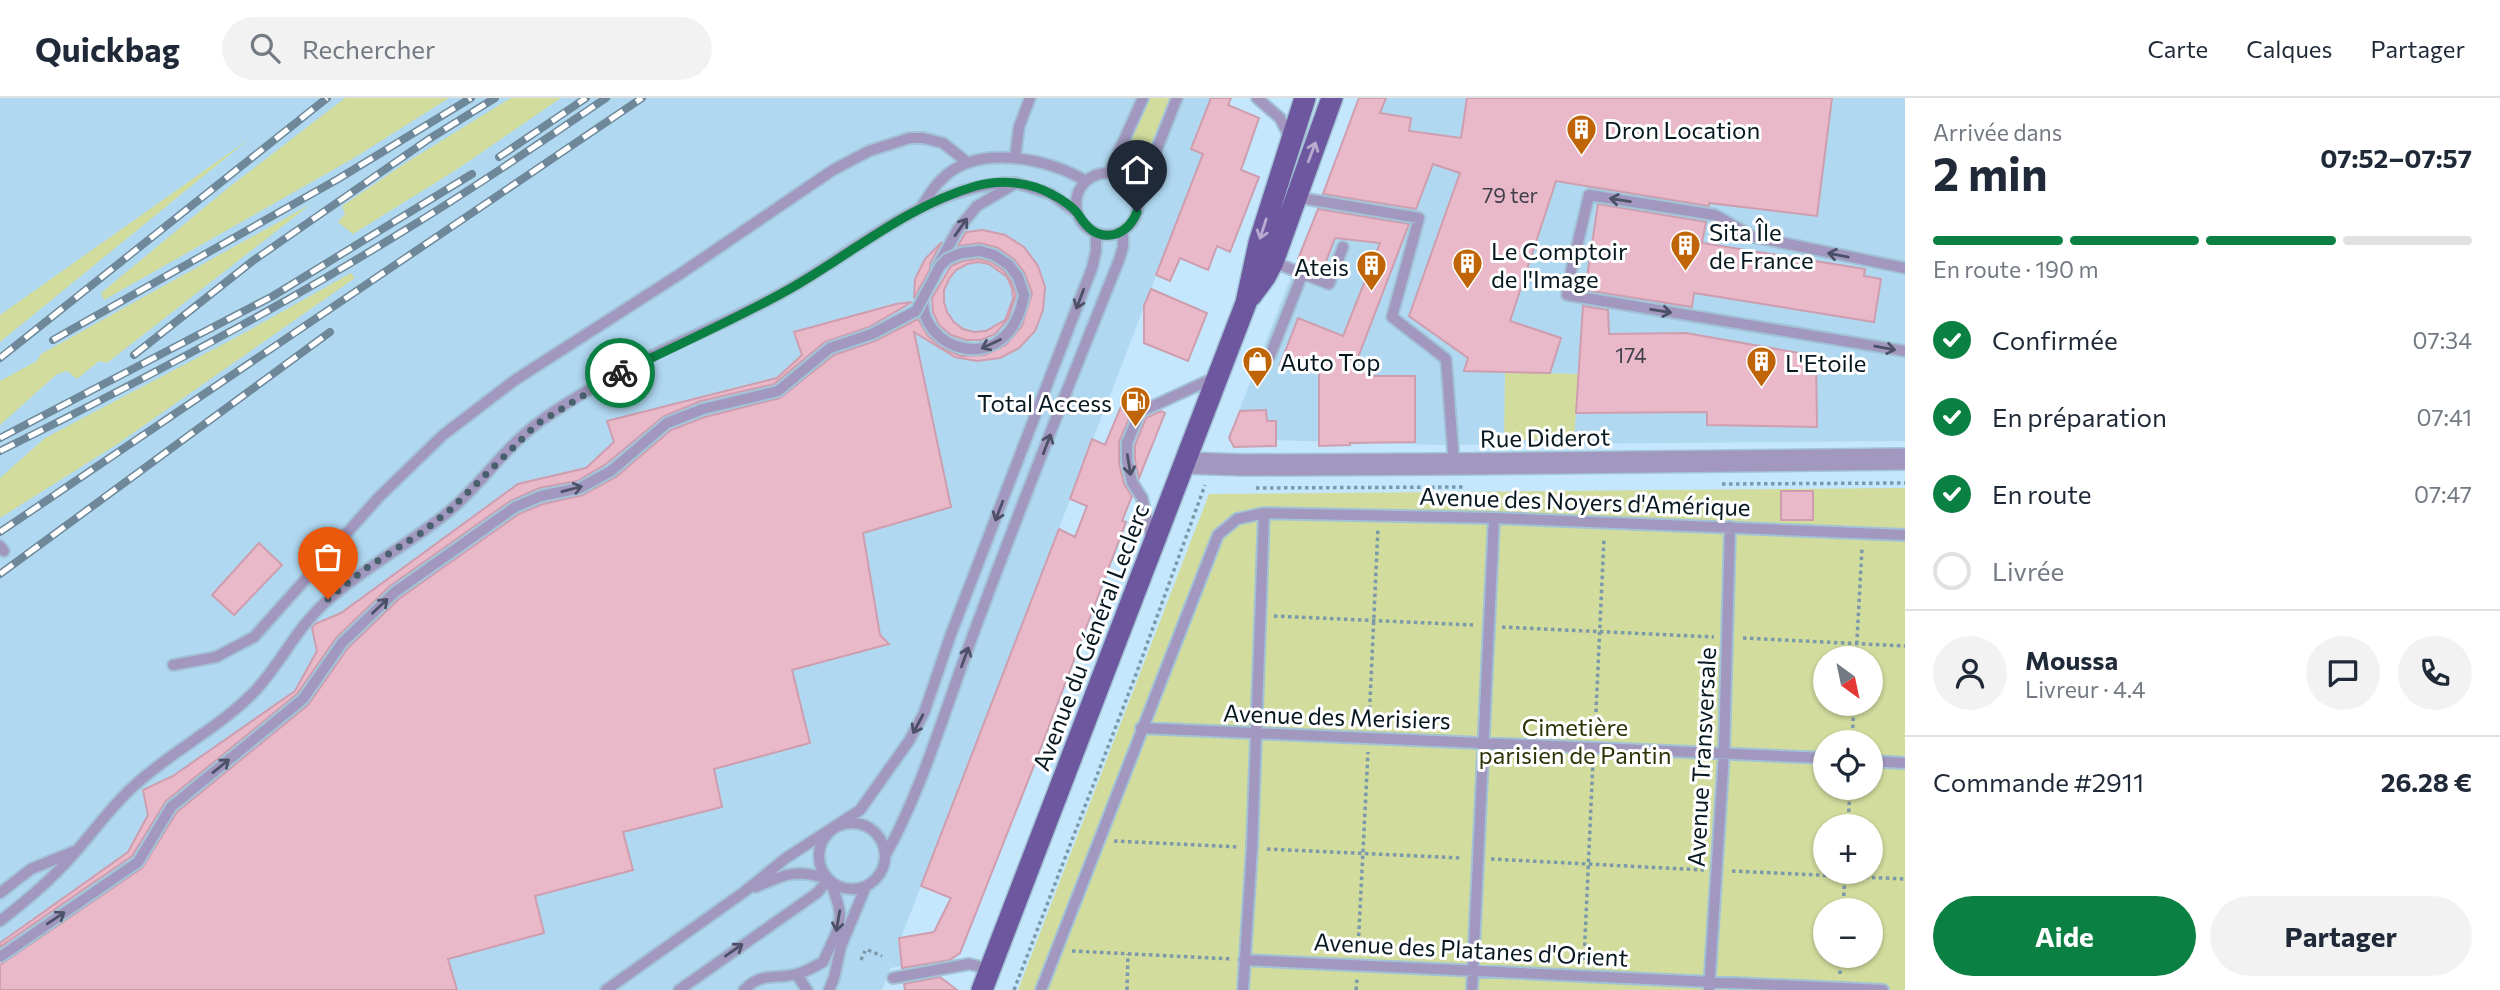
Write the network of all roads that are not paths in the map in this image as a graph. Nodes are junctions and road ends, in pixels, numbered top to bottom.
1 (1030, 98) edge
2 (1143, 98) edge
3 (1177, 98) edge
4 (1257, 98) edge
5 (1305, 98) edge
6 (1332, 98) edge
7 (1292, 141) junction
8 (1016, 158) junction
9 (968, 163) junction
10 (1110, 173) junction
11 (1086, 181) junction
12 (1016, 183) junction
13 (1136, 192) junction
14 (1295, 197) junction
15 (921, 207) junction
16 (1077, 213) junction
17 (1123, 231) junction
18 (1096, 233) junction
19 (1343, 247) dead end
20 (1273, 262) junction
21 (1905, 268) edge
22 (1302, 275) junction
23 (1246, 303) junction
24 (1905, 351) edge
25 (1270, 356) dead end
26 (1218, 376) junction
27 (1905, 459) edge
28 (1185, 463) junction
29 (1454, 464) junction
30 (1264, 513) junction
31 (1494, 518) junction
32 (1730, 527) junction
33 (1905, 535) edge
34 (1153, 545) junction
35 (173, 665) dead end
36 (1141, 728) junction
37 (1255, 733) junction
38 (1483, 743) junction
39 (1724, 752) junction
40 (1813, 757) edge
41 (1883, 761) edge
42 (1905, 762) edge
43 (832, 829) junction
44 (77, 849) junction
45 (885, 856) junction
46 (829, 879) junction
47 (866, 886) junction
48 (744, 892) junction
49 (0, 893) edge
50 (0, 921) edge
51 (0, 957) edge
52 (1244, 960) junction
53 (990, 969) junction
54 (1474, 971) junction
55 (797, 975) junction
56 (892, 978) dead end
57 (1709, 985) edge
58 (607, 990) edge
59 (679, 990) edge
60 (744, 990) edge
61 (807, 990) edge
62 (829, 990) edge
63 (982, 990) edge
64 (1041, 990) edge
65 (1243, 990) edge
66 (1472, 990) edge
67 (1884, 990) edge

1 - 8 lane
2 - 10 lane
3 - 13 lane
4 - 7 lane
5 - 7 main road, Avenue du Général Leclerc
14 -> 6 main road, Avenue du Général Leclerc
7 -> 23 main road, Avenue du Général Leclerc
8 - 9 lane
8 - 11 lane
9 - 15 lane
9 - 35 lane
10 - 11 lane
10 - 13 lane
11 - 16 lane
12 - 15 lane
12 - 16 lane
51 -> 12 lane, bridge
13 - 17 lane
14 - 20 main road, Avenue du Général Leclerc
14 - 29 lane
15 - 44 lane
16 - 18 lane
17 - 18 lane
45 -> 17 lane
18 -> 43 lane
19 - 22 lane
20 - 22 lane
20 - 23 main road, Avenue du Général Leclerc
21 -> 24 lane
22 - 25 lane
23 - 26 main road, Avenue du Général Leclerc
26 - 28 main road, Avenue du Général Leclerc
26 -> 34 lane
27 - 29 street, Rue Diderot
28 - 29 street, Rue Diderot
28 - 34 main road, Avenue du Général Leclerc
30 - 31 lane, Avenue des Noyers d'Amérique
30 - 36 lane, Avenue des Noyers d'Amérique
30 - 37 lane
31 - 32 lane, Avenue des Noyers d'Amérique
31 - 38 lane
32 - 33 lane, Avenue des Noyers d'Amérique
32 - 39 lane, Avenue Transversale
34 - 53 main road, Avenue du Général Leclerc
36 - 37 lane, Avenue des Merisiers
36 - 64 lane, Avenue des Noyers d'Amérique
37 - 38 lane, Avenue des Merisiers
37 - 52 lane
38 - 39 lane, Avenue des Merisiers
38 - 54 lane
39 - 40 lane, Avenue des Merisiers
39 - 57 lane, Avenue Transversale
41 - 42 lane
43 - 45 lane
43 - 46 lane
43 - 48 lane
44 - 49 lane
44 - 50 lane
45 - 47 lane
46 - 47 lane
46 - 48 lane
46 -> 55 lane
59 -> 46 lane
47 - 62 lane
48 - 58 lane
52 - 54 lane, Avenue des Platanes d'Orient
52 - 65 lane
53 - 56 lane
53 - 63 main road, Avenue du Général Leclerc
54 - 57 lane, Avenue des Platanes d'Orient
54 - 66 lane
55 - 60 lane
55 - 61 lane
57 - 67 lane, Avenue des Platanes d'Orient

